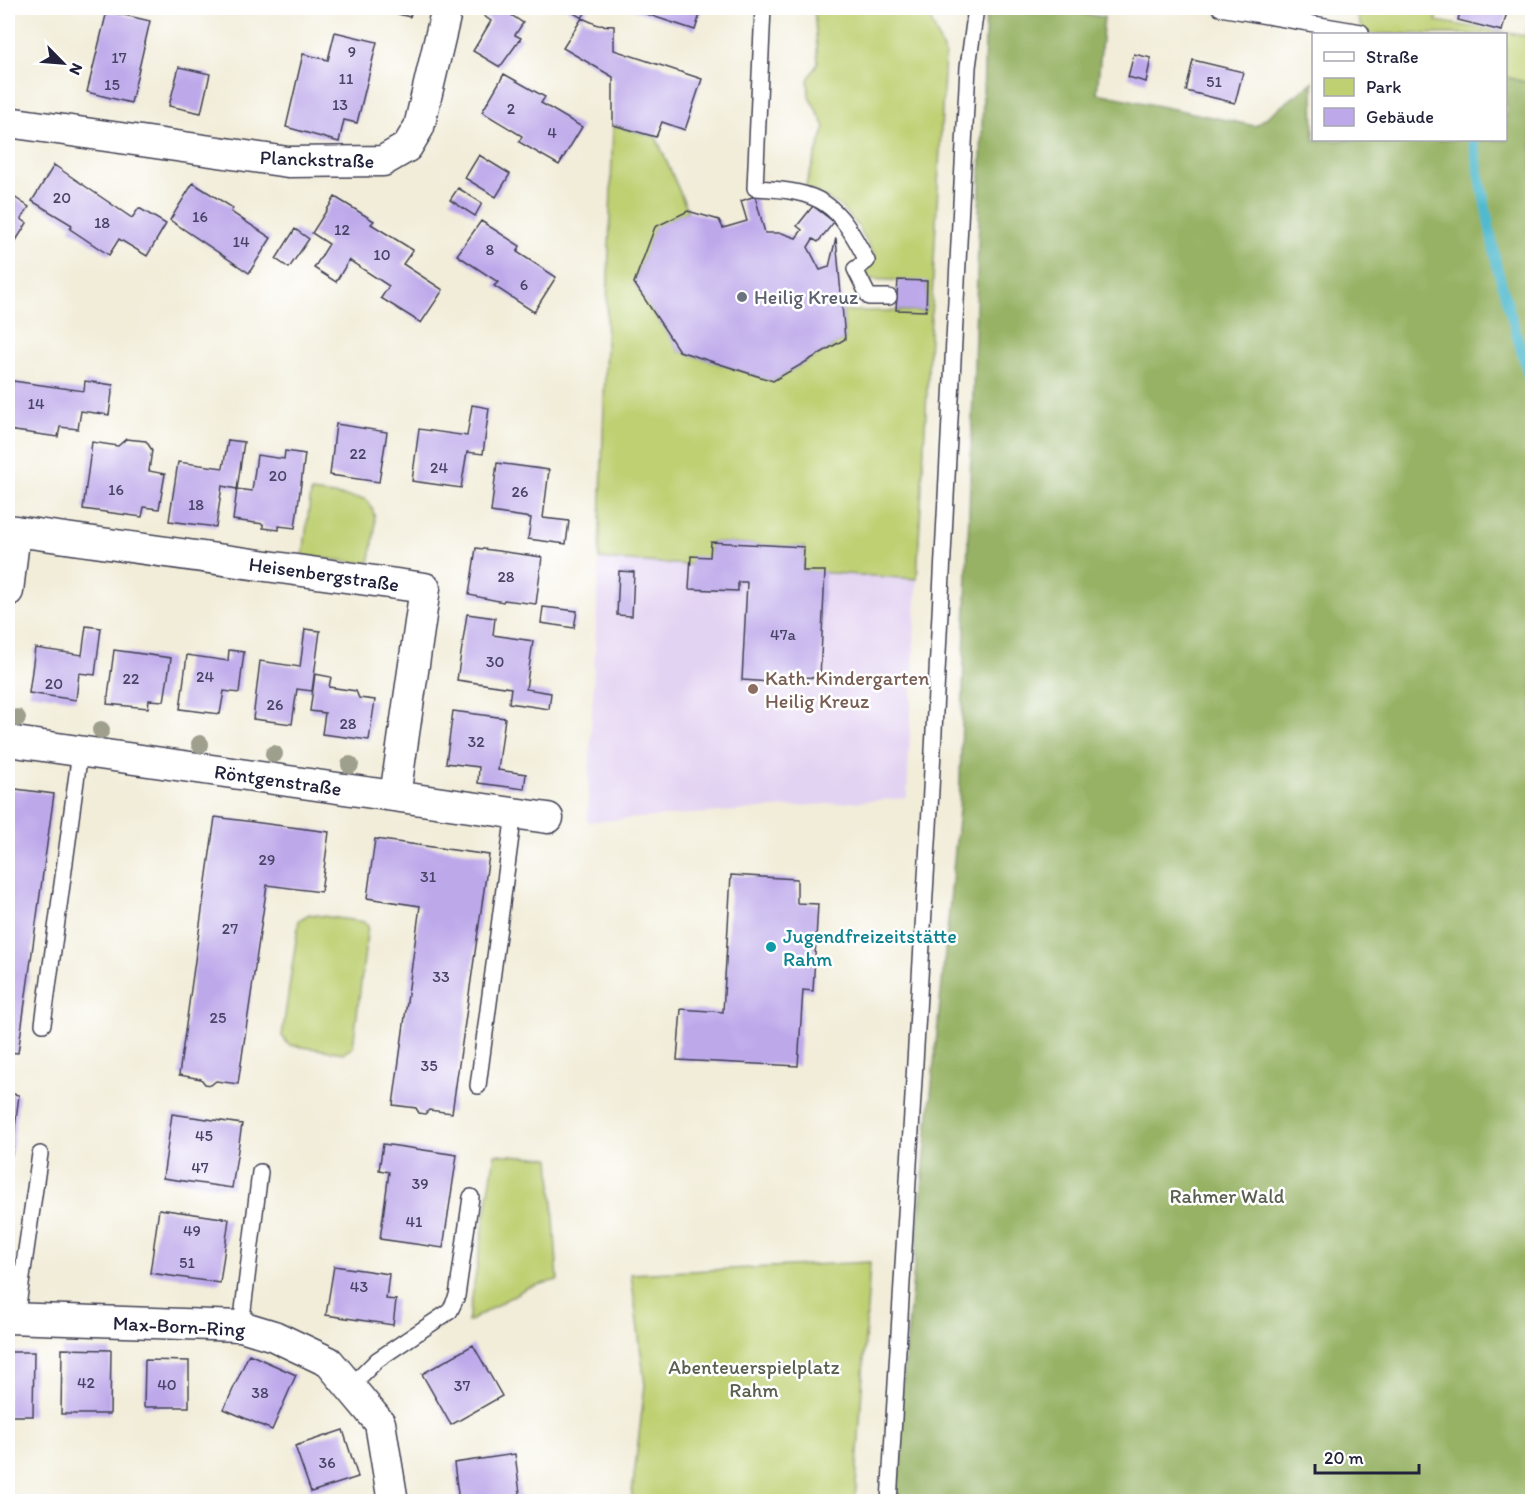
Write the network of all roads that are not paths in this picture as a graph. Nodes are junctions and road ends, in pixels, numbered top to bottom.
1 (447, 8) edge
2 (763, 8) edge
3 (976, 8) edge
4 (1220, 8) edge
5 (1361, 32) dead end
6 (8, 122) edge
7 (889, 297) dead end
8 (11, 530) edge
9 (8, 591) edge
10 (8, 741) edge
11 (80, 752) junction
12 (396, 796) junction
13 (514, 813) junction
14 (548, 818) dead end
15 (43, 1024) dead end
16 (478, 1086) dead end
17 (40, 1154) dead end
18 (260, 1172) dead end
19 (471, 1197) dead end
20 (12, 1318) edge
21 (241, 1326) junction
22 (350, 1387) junction
23 (393, 1502) edge
24 (890, 1502) edge

1 - 6 street, Planckstraße
2 - 7 lane
3 - 24 lane
4 - 5 lane
8 - 9 street, Heisenbergstraße
8 - 12 street, Heisenbergstraße
10 - 11 street, Röntgenstraße
11 - 12 street, Röntgenstraße
11 - 15 lane
12 - 13 street, Röntgenstraße
13 - 14 street, Röntgenstraße
13 - 16 lane
17 - 20 lane
18 - 21 lane
19 - 22 lane
20 - 21 street, Max-Born-Ring
21 - 22 street, Max-Born-Ring
22 - 23 street, Max-Born-Ring

